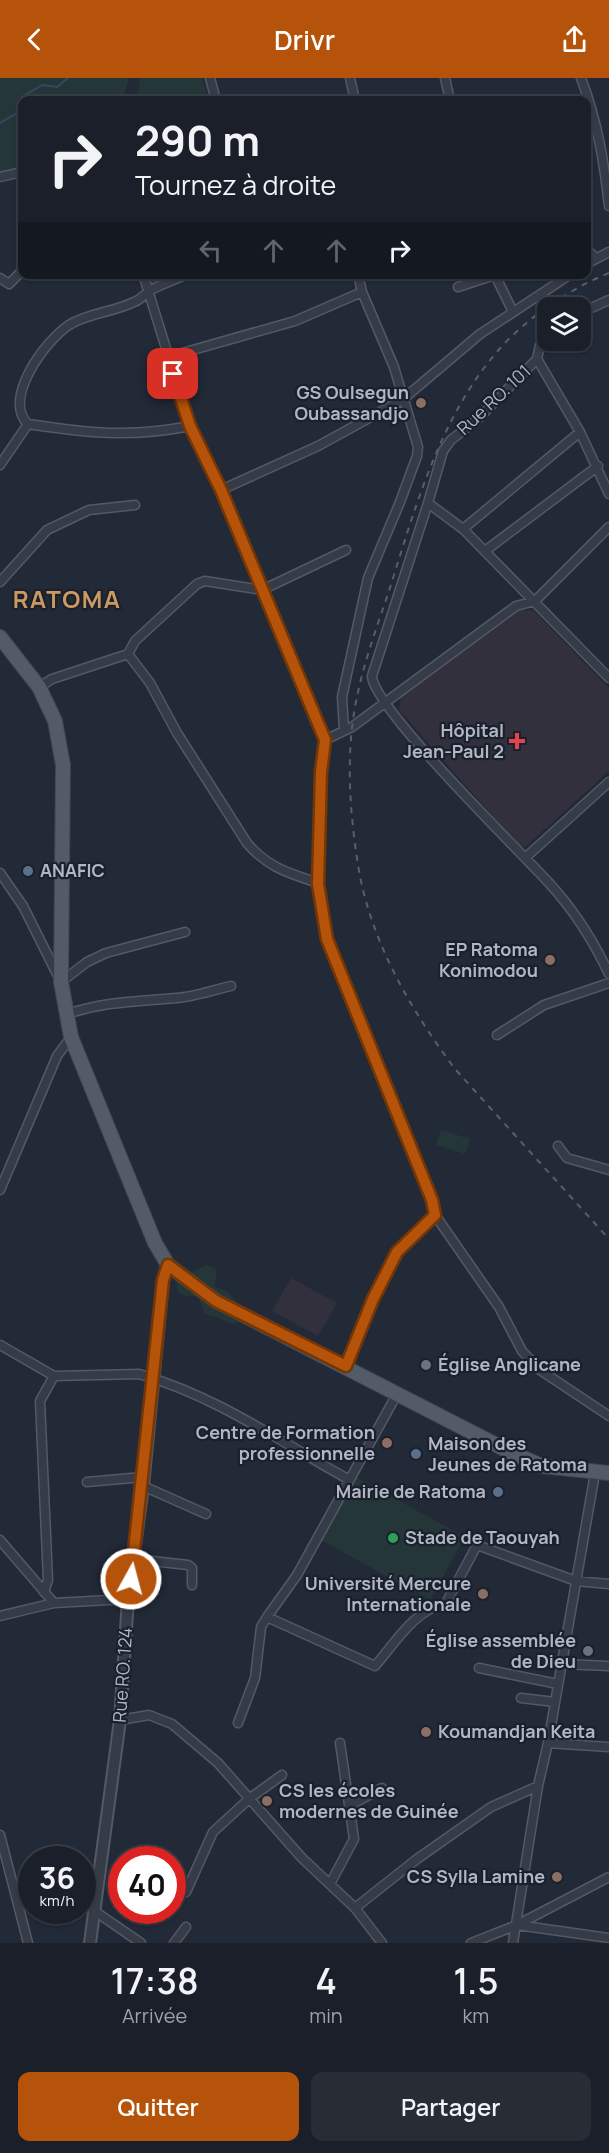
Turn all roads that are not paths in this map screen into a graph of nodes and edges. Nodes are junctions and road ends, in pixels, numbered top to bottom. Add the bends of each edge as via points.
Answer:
1 (210, 78) edge
2 (350, 78) edge
3 (445, 78) edge
4 (581, 78) edge
5 (215, 96) edge
6 (354, 96) edge
7 (449, 96) edge
8 (588, 96) edge
9 (591, 104) edge
10 (18, 173) edge
11 (0, 177) edge
12 (609, 206) edge
13 (609, 252) edge
14 (591, 254) edge
15 (596, 258) junction
16 (591, 261) edge
17 (18, 275) edge
18 (0, 278) edge
19 (145, 279) edge
20 (176, 279) edge
21 (359, 279) edge
22 (483, 279) edge
23 (497, 279) edge
24 (563, 279) edge
25 (458, 287) dead end
26 (149, 291) junction
27 (362, 292) junction
28 (609, 300) edge
29 (591, 308) edge
30 (513, 312) junction
31 (539, 351) edge
32 (168, 357) junction
33 (537, 359) junction
34 (402, 400) junction
35 (28, 424) junction
36 (190, 426) junction
37 (580, 432) junction
38 (0, 465) edge
39 (598, 466) junction
40 (221, 490) junction
41 (609, 494) edge
42 (428, 503) junction
43 (135, 505) dead end
44 (609, 527) edge
45 (463, 529) junction
46 (346, 550) dead end
47 (485, 551) junction
48 (0, 582) edge
49 (262, 590) junction
50 (535, 601) junction
51 (0, 637) edge
52 (128, 654) junction
53 (609, 678) edge
54 (39, 687) junction
55 (385, 703) junction
56 (344, 730) junction
57 (325, 740) junction
58 (609, 782) edge
59 (525, 858) junction
60 (0, 873) edge
61 (318, 884) junction
62 (185, 932) dead end
63 (609, 974) edge
64 (61, 982) junction
65 (609, 983) edge
66 (231, 986) dead end
67 (67, 1014) junction
68 (497, 1035) dead end
69 (71, 1037) junction
70 (558, 1146) dead end
71 (609, 1170) edge
72 (0, 1190) edge
73 (435, 1215) junction
74 (168, 1265) junction
75 (0, 1345) edge
76 (346, 1366) junction
77 (54, 1376) junction
78 (152, 1378) junction
79 (397, 1394) junction
80 (609, 1416) edge
81 (602, 1473) edge
82 (348, 1479) junction
83 (87, 1482) dead end
84 (143, 1482) junction
85 (206, 1514) dead end
86 (0, 1540) edge
87 (133, 1559) junction
88 (576, 1581) junction
89 (609, 1584) edge
90 (192, 1585) dead end
91 (44, 1592) junction
92 (128, 1599) junction
93 (54, 1603) junction
94 (0, 1616) edge
95 (267, 1617) junction
96 (562, 1664) junction
97 (609, 1666) edge
98 (479, 1668) dead end
99 (558, 1684) junction
100 (521, 1698) dead end
101 (555, 1702) junction
102 (120, 1720) junction
103 (238, 1723) dead end
104 (340, 1743) dead end
105 (548, 1743) junction
106 (609, 1747) edge
107 (282, 1775) dead end
108 (538, 1786) junction
109 (382, 1788) dead end
110 (249, 1799) junction
111 (351, 1805) junction
112 (0, 1835) edge
113 (609, 1877) edge
114 (330, 1884) junction
115 (186, 1892) dead end
116 (355, 1908) junction
117 (96, 1912) joint
118 (94, 1924) edge
119 (517, 1925) junction
120 (186, 1927) dead end
121 (609, 1938) edge
122 (28, 1943) edge
123 (90, 1943) edge
124 (141, 1943) edge
125 (174, 1943) edge
126 (382, 1943) edge
127 (471, 1943) edge
128 (513, 1943) edge

1 - 5 street
2 - 6 street
3 - 7 street
4 - 8 street
9 - 12 street via 603,153
10 - 11 street
13 - 15 street
14 - 15 street
15 - 16 street
17 - 18 street via 9,284
19 - 26 street
20 - 26 street
21 - 27 street
22 - 25 street
23 - 30 street
24 - 30 street
26 - 32 street
26 - 35 street via 136,302 69,325 42,351 17,403 20,417
27 - 32 street via 295,321
27 - 34 street via 394,367
28 - 29 street
30 - 34 street via 480,334
31 - 33 street, Rue RO. 101
32 - 36 street
33 - 37 street
33 - 42 street, Rue RO. 101 via 478,419 451,440 443,451
34 - 40 street via 318,446
34 - 56 street via 418,447 417,456 368,578 342,697
35 - 36 street via 92,433 150,434
35 - 38 street
36 - 40 street
37 - 39 street
37 - 45 street
39 - 41 street
39 - 47 street
40 - 49 street
42 - 45 street
42 - 55 street, Rue RO. 101 via 372,676
43 - 48 street via 88,510 47,530
44 - 50 street
45 - 47 street
46 - 49 street
47 - 50 street
49 - 52 street via 205,581 197,584 135,641
49 - 57 street
50 - 53 street
50 - 55 street via 516,606
51 - 54 main road
52 - 54 street
52 - 61 street via 260,859
54 - 64 main road via 55,721 63,765
55 - 56 street
55 - 59 street, Rue RO. 101
56 - 57 street
57 - 61 street
58 - 59 street
59 - 63 street, Rue RO. 101 via 573,915
60 - 64 street via 23,906
61 - 73 street via 327,939
62 - 64 street via 106,953
64 - 67 main road
65 - 68 street via 544,1005
66 - 67 street via 178,998 97,1005
67 - 69 main road
69 - 72 street via 57,1056
69 - 74 main road via 155,1243
70 - 71 street via 567,1158
73 - 76 street via 397,1252
73 - 80 street via 500,1307 522,1351 540,1370
74 - 76 main road via 216,1301
74 - 78 street, Rue RO. 124
75 - 77 street
76 - 79 main road
77 - 78 street via 139,1374
77 - 91 street via 40,1401 48,1580
78 - 82 street via 258,1425
78 - 84 street, Rue RO. 124
79 - 81 main road via 542,1466
79 - 82 street
81 - 88 street
82 - 95 street via 297,1575
83 - 84 street
84 - 85 street
84 - 87 street, Rue RO. 124
86 - 91 street
87 - 90 street via 188,1565 192,1568
87 - 92 street, Rue RO. 124
88 - 89 street
88 - 95 street via 477,1545 446,1603 419,1615 375,1666
88 - 96 street
91 - 93 street
92 - 93 street
92 - 102 street, Rue RO. 124
93 - 94 street
95 - 103 street via 261,1627 255,1678
96 - 97 street
96 - 99 street
98 - 99 street
99 - 101 street
100 - 101 street
101 - 105 street
102 - 110 street via 149,1715 172,1724 218,1763
102 - 117 street, Rue RO. 124
104 - 111 street
105 - 106 street
105 - 108 street
107 - 110 street
108 - 116 street via 491,1807
108 - 119 street
109 - 111 street
110 - 114 street
110 - 115 street via 213,1832
111 - 114 street via 354,1839
112 - 122 street
113 - 119 street
114 - 116 street
116 - 126 street
117 - 124 street
118 - 123 street, Rue RO. 124
119 - 121 street
119 - 127 street
119 - 128 street
120 - 125 street

